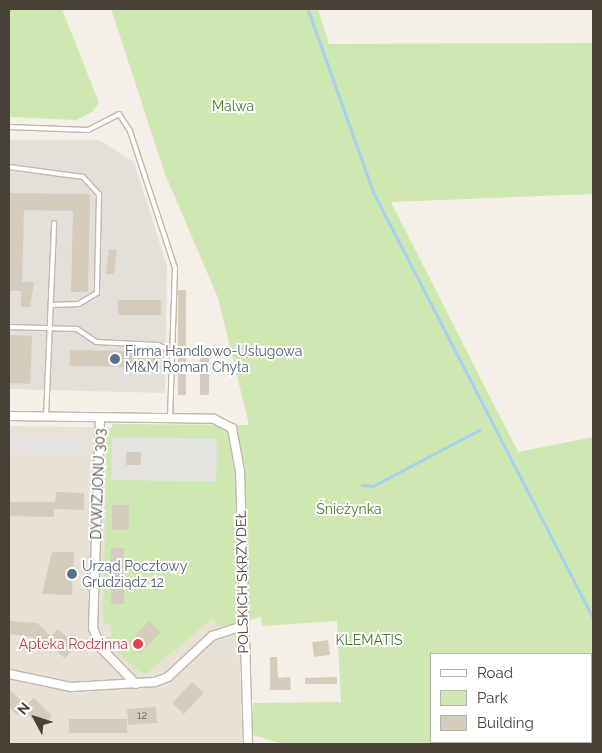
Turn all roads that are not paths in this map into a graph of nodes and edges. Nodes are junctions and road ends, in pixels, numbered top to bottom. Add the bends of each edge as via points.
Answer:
1 (9, 127) edge
2 (9, 167) edge
3 (54, 223) dead end
4 (51, 304) junction
5 (9, 326) edge
6 (50, 328) junction
7 (172, 352) junction
8 (9, 416) edge
9 (46, 417) junction
10 (100, 418) junction
11 (170, 420) junction
12 (243, 626) junction
13 (9, 674) edge
14 (136, 684) junction
15 (248, 744) edge

1 - 7 lane via 88,130 119,114 150,182 175,268
2 - 4 lane via 83,177 99,194 97,292 80,304
3 - 4 lane
4 - 6 lane
5 - 6 lane
6 - 7 lane via 81,330 96,342 158,345
6 - 9 lane
7 - 11 lane
8 - 9 street
9 - 10 street
10 - 11 street
10 - 14 street, DYWIZJONU 303 via 93,628 101,648
11 - 12 street, POLSKICH SKRZYDEŁ via 227,424 238,444
12 - 14 street via 212,636 163,679
12 - 15 street, POLSKICH SKRZYDEŁ
13 - 14 street via 71,687

